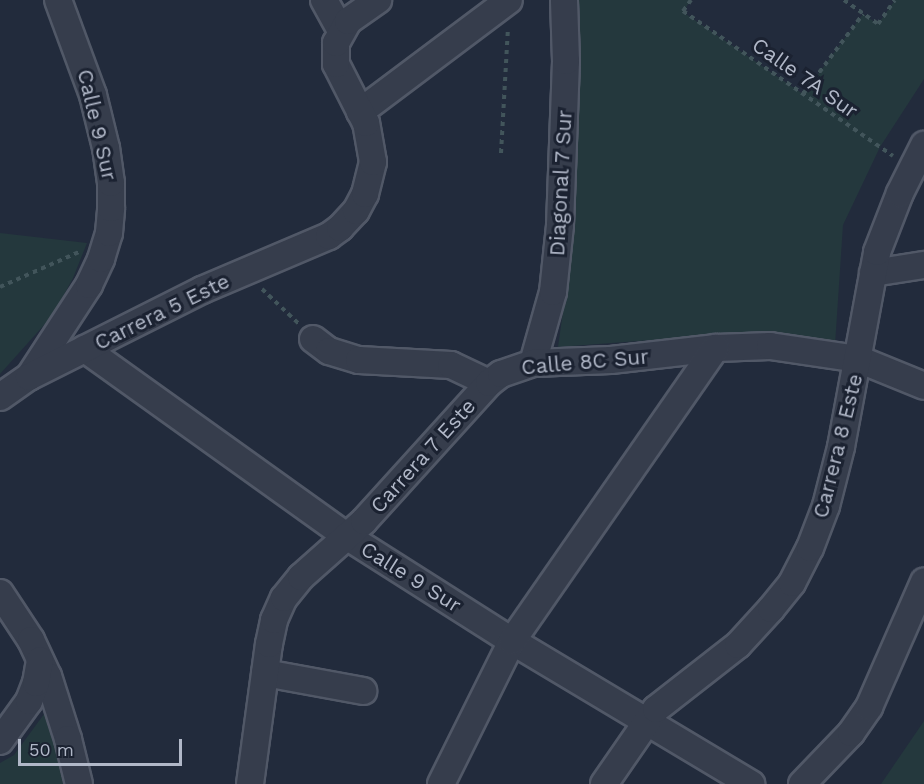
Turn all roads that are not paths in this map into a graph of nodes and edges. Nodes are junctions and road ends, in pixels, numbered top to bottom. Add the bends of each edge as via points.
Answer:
1 (58, 0) edge
2 (324, 0) edge
3 (378, 0) edge
4 (564, 0) edge
5 (509, 12) edge
6 (341, 31) junction
7 (360, 111) junction
8 (924, 145) edge
9 (924, 265) edge
10 (873, 273) junction
11 (313, 339) road end
12 (716, 348) junction
13 (85, 349) junction
14 (858, 359) junction
15 (533, 363) junction
16 (29, 377) junction
17 (489, 383) junction
18 (924, 386) edge
19 (0, 396) edge
20 (348, 537) junction
21 (924, 582) edge
22 (0, 593) edge
23 (512, 641) junction
24 (40, 660) junction
25 (264, 673) junction
26 (363, 691) dead end
27 (647, 719) junction
28 (0, 741) edge
29 (79, 784) edge
30 (250, 784) edge
31 (441, 784) edge
32 (604, 784) edge
33 (751, 784) edge
34 (802, 784) edge

1 - 16 street, Calle 9 Sur via 93,95 106,148 111,183 107,240 89,285
2 - 6 street
3 - 6 street via 348,21
4 - 15 street, Diagonal 7 Sur via 566,61 560,225 553,292
5 - 7 street
6 - 7 street, Carrera 5 Este via 334,53 336,64
7 - 13 street, Carrera 5 Este via 372,149 370,179 356,211 329,236 244,272
8 - 10 street, Carrera 8 Este via 886,227
9 - 10 street
10 - 14 street, Carrera 8 Este
11 - 17 street via 329,351 359,360 451,365
12 - 14 street, Calle 8C Sur via 794,348
12 - 15 street, Calle 8C Sur via 611,360
12 - 23 street
13 - 16 street, Carrera 5 Este
13 - 20 street, Calle 9 Sur
14 - 18 street, Calle 8C Sur
14 - 27 street, Carrera 8 Este via 842,447 826,506 792,583 738,645 664,701
15 - 17 street, Calle 8C Sur via 509,370
16 - 19 street, Carrera 5 Este
17 - 20 street, Carrera 7 Este
20 - 23 street, Calle 9 Sur
20 - 25 street, Carrera 7 Este via 301,577 284,598 274,620
21 - 34 street via 869,707 851,733
22 - 24 street
23 - 27 street, Calle 9 Sur
23 - 31 street
24 - 28 street via 29,701
24 - 29 street via 60,709
25 - 26 street
25 - 30 street, Carrera 7 Este
27 - 32 street, Carrera 8 Este
27 - 33 street, Calle 9 Sur

